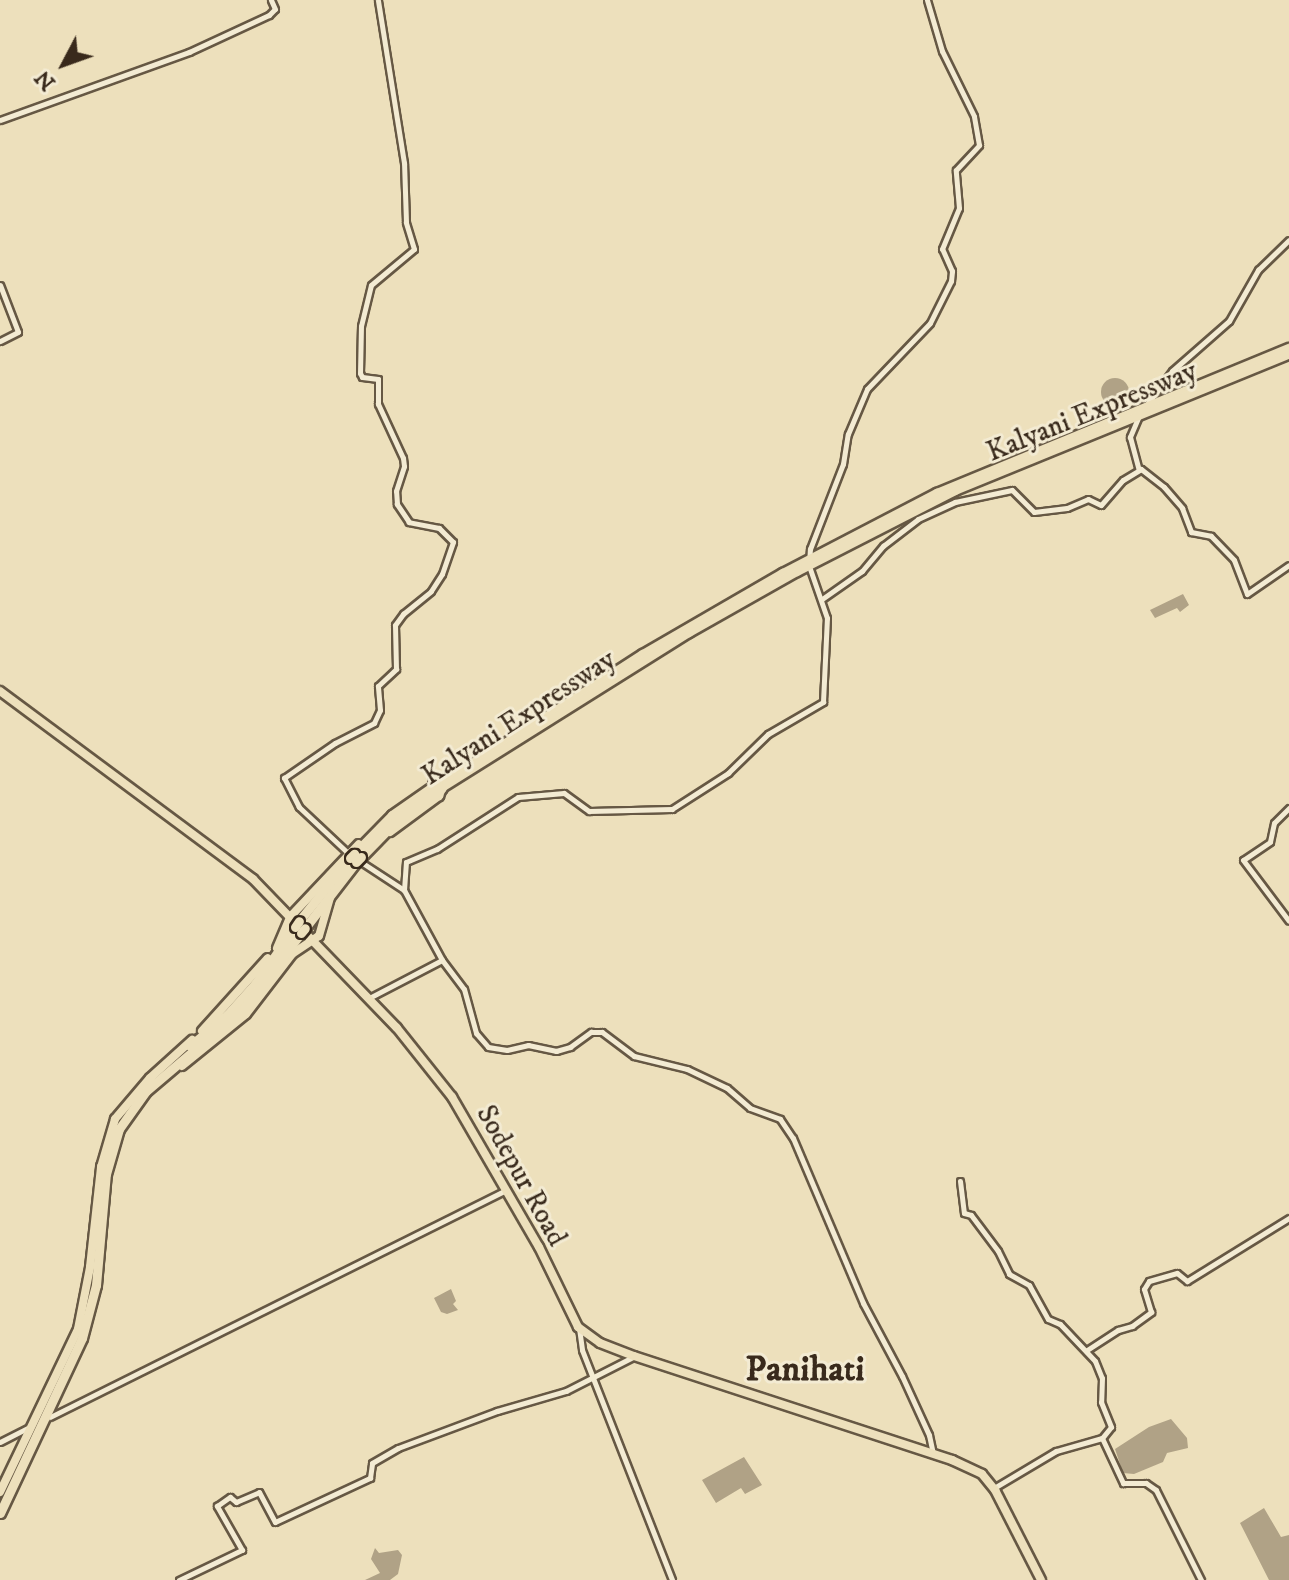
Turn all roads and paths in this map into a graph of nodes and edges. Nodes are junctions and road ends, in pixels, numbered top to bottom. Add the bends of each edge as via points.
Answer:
1 (271, 0) edge
2 (378, 0) edge
3 (927, 0) edge
4 (0, 120) edge
5 (1289, 240) edge
6 (0, 285) edge
7 (0, 341) edge
8 (1289, 348) edge
9 (1289, 355) edge
10 (1144, 411) junction
11 (1139, 470) junction
12 (809, 563) junction
13 (1289, 565) edge
14 (822, 599) junction
15 (0, 691) edge
16 (440, 785) joint
17 (1289, 808) edge
18 (355, 858) junction
19 (404, 890) junction
20 (1289, 921) edge
21 (298, 925) junction
22 (313, 942) junction
23 (442, 960) junction
24 (368, 999) junction
25 (960, 1181) dead end
26 (504, 1191) junction
27 (1289, 1218) edge
28 (578, 1327) junction
29 (1087, 1350) junction
30 (634, 1356) junction
31 (592, 1376) junction
32 (50, 1417) junction
33 (35, 1422) junction
34 (1102, 1438) junction
35 (0, 1442) edge
36 (933, 1454) junction
37 (994, 1488) junction
38 (0, 1492) edge
39 (0, 1503) edge
40 (0, 1513) edge
41 (0, 1522) edge
42 (179, 1580) edge
43 (672, 1580) edge
44 (1041, 1580) edge
45 (1201, 1580) edge

1 - 4 street via 275,9 269,15 200,47
2 - 18 street via 404,163 406,222 414,249 371,284 361,326 360,373 377,378 378,404 403,458 397,504 409,522 439,528 453,542 431,591 395,625 395,674 378,686 380,710 374,723 284,778 299,807
3 - 12 street via 942,51 971,108 980,139 956,170 959,208 942,249 952,278 930,323 867,389 816,528
5 - 10 street via 1258,270 1229,321 1172,371
6 - 7 street via 18,332
8 - 10 main road, Kalyani Expressway
9 - 10 main road, Kalyani Expressway
10 - 11 street via 1130,437
10 - 12 main road, Kalyani Expressway via 955,491
11 - 13 street via 1146,470 1182,508 1191,532 1211,536 1231,556 1247,594
11 - 14 street via 1101,505 1088,499 1034,512 1012,490 955,502 909,525 862,571
12 - 14 street
12 - 16 main road, Kalyani Expressway
14 - 19 street via 827,618 823,702 768,734 728,773 672,809 589,811 564,793 518,797 437,849 406,862
15 - 21 main road, Sodepur Road via 199,836 253,879
16 - 18 highway
17 - 20 street via 1274,823 1270,842 1243,860
18 - 19 street
18 - 21 highway
18 - 21 main road via 310,899
18 - 22 main road via 329,899 322,932
19 - 23 street
21 - 22 main road, Sodepur Road
21 - 33 main road via 115,1119 101,1167 80,1320
21 - 39 highway via 255,984 144,1089 115,1131 104,1166 83,1320
21 - 40 highway via 244,1008 146,1091 119,1129 106,1174 96,1285 82,1338
22 - 24 main road, Sodepur Road
22 - 32 main road via 292,954 246,1014 166,1079 127,1121 107,1175 94,1308
23 - 24 street
23 - 36 street via 460,981 476,1033 488,1047 528,1045 556,1051 591,1032 602,1032 634,1056 687,1069 727,1088 750,1108 780,1119 793,1138 863,1303 898,1367
24 - 26 main road, Sodepur Road via 444,1085
25 - 29 street via 964,1213 998,1251 1009,1274 1031,1288 1048,1319
26 - 28 main road, Sodepur Road
26 - 32 street
27 - 29 street via 1187,1281 1177,1273 1149,1281 1144,1289 1151,1312
28 - 30 main road via 600,1343
28 - 31 street
29 - 34 street via 1101,1373 1101,1399 1111,1427
30 - 31 street
30 - 36 main road
31 - 42 street via 563,1392 398,1448 370,1464 370,1478 275,1522 259,1492 236,1502 230,1497 217,1506 242,1550
31 - 43 street
32 - 41 main road
33 - 35 street
33 - 38 main road
34 - 37 street via 1040,1458
34 - 45 street via 1123,1483 1146,1483 1156,1490
36 - 37 main road via 982,1474
37 - 44 main road

